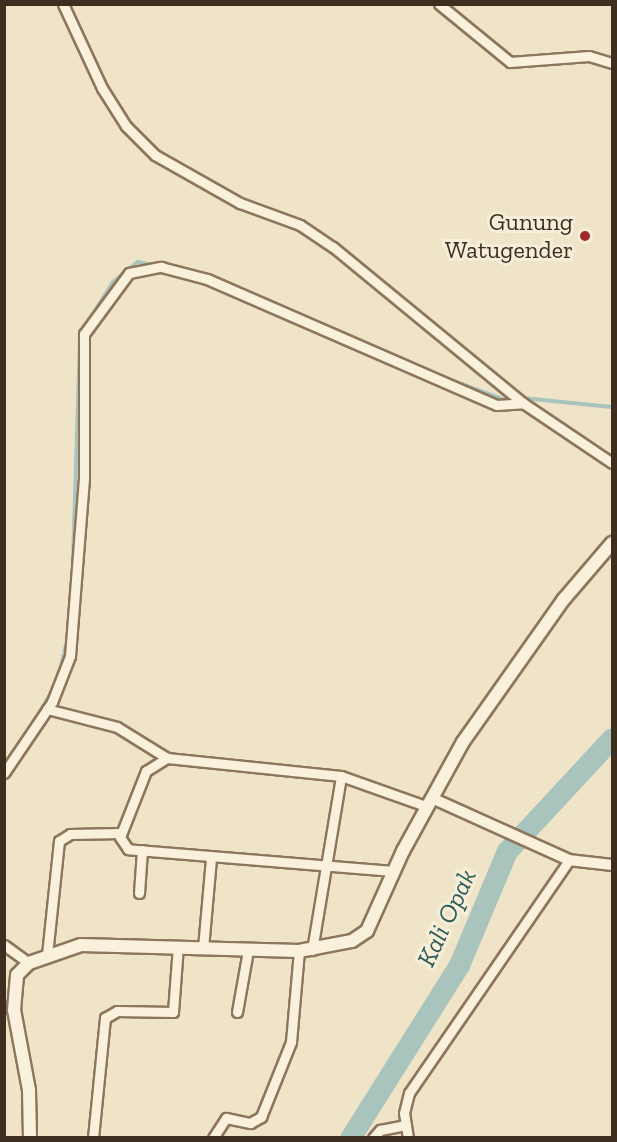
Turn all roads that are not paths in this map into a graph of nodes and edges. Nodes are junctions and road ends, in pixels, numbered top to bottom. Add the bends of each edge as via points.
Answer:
1 (63, 4) edge
2 (439, 4) edge
3 (612, 63) edge
4 (523, 403) junction
5 (612, 463) edge
6 (612, 543) edge
7 (47, 709) junction
8 (167, 758) junction
9 (4, 773) edge
10 (341, 776) junction
11 (431, 803) junction
12 (121, 833) junction
13 (142, 850) junction
14 (211, 858) junction
15 (569, 860) junction
16 (612, 865) edge
17 (329, 867) junction
18 (393, 871) junction
19 (139, 893) dead end
20 (4, 945) edge
21 (178, 946) junction
22 (203, 948) junction
23 (248, 950) junction
24 (299, 951) junction
25 (312, 951) junction
26 (47, 955) junction
27 (29, 963) junction
28 (237, 1012) dead end
29 (405, 1125) junction
30 (30, 1137) edge
31 (93, 1137) edge
32 (213, 1137) edge
33 (373, 1137) edge
34 (408, 1137) edge

1 - 4 street via 102,88 126,126 155,155 240,203 300,225
2 - 3 street via 510,62 589,56
4 - 5 street
4 - 7 street via 497,405 207,279 161,267 129,273 84,334 84,479 73,637 62,681
6 - 11 main road via 495,693
7 - 8 street via 117,727
7 - 9 street
8 - 10 street
8 - 12 street via 146,771
10 - 11 street
10 - 17 street
11 - 15 street via 485,821
11 - 18 main road
12 - 13 street via 123,846
12 - 26 street via 70,834 59,841
13 - 14 street
13 - 19 street
14 - 17 street
14 - 22 street
15 - 16 street
15 - 29 street via 410,1092
17 - 18 street
17 - 25 street
18 - 25 main road via 367,931 352,941
20 - 27 street
21 - 22 main road
21 - 26 main road via 81,945
21 - 31 street via 173,1012 117,1011 105,1018
22 - 23 main road
23 - 24 main road
23 - 28 street
24 - 25 main road
24 - 32 street via 291,1042 261,1117 250,1123 226,1118
26 - 27 main road
27 - 30 main road via 13,988
29 - 33 street via 388,1127
29 - 34 street

